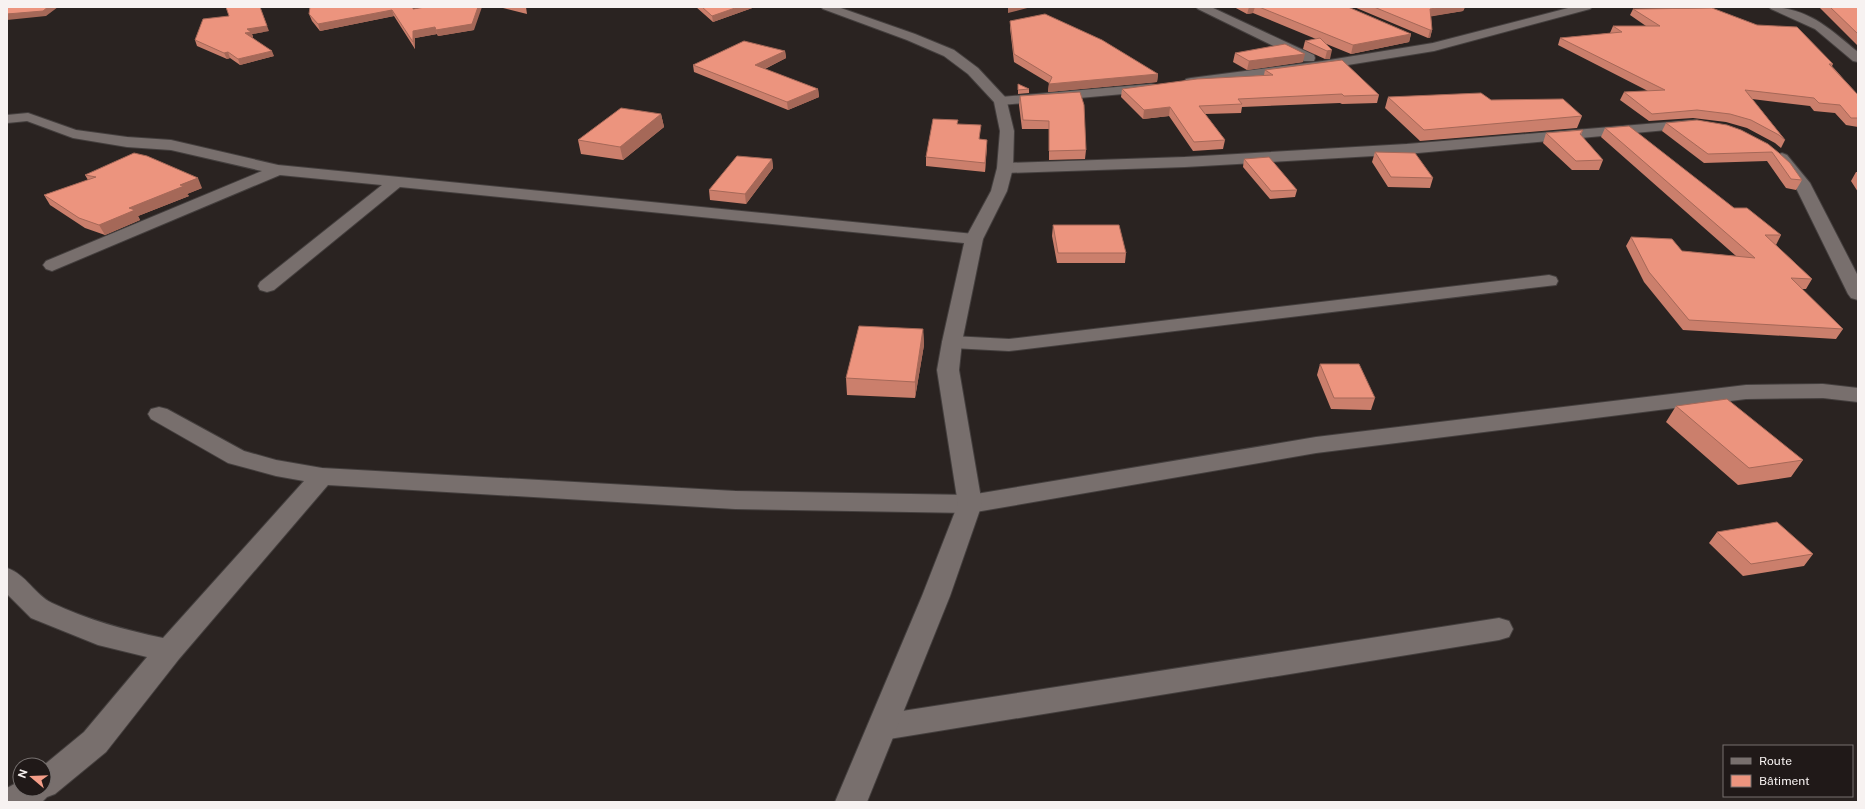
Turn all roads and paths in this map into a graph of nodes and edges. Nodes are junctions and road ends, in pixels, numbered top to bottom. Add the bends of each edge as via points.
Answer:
1 (827, 7) edge
2 (1202, 7) edge
3 (1579, 7) edge
4 (1775, 7) edge
5 (1412, 38) dead end
6 (1434, 47) junction
7 (1858, 58) edge
8 (1322, 65) junction
9 (1180, 84) edge
10 (1164, 86) edge
11 (1001, 102) junction
12 (7, 119) edge
13 (1711, 124) edge
14 (1772, 151) edge
15 (1005, 168) junction
16 (278, 170) junction
17 (396, 182) junction
18 (974, 239) junction
19 (52, 265) dead end
20 (1549, 281) dead end
21 (268, 286) dead end
22 (1858, 294) edge
23 (952, 342) junction
24 (1858, 395) edge
25 (159, 414) dead end
26 (322, 476) junction
27 (970, 504) junction
28 (7, 578) edge
29 (1499, 629) dead end
30 (169, 651) junction
31 (883, 727) junction
32 (52, 778) edge
33 (851, 802) edge

1 - 11 street via 949,53 973,71
2 - 8 street
3 - 6 street
4 - 7 street via 1819,26
5 - 6 street
6 - 8 street
8 - 9 street
10 - 11 street
11 - 15 street via 1007,131
12 - 16 street via 28,117 73,134 171,145
13 - 15 street via 1399,150 1185,162
14 - 22 street via 1784,159 1802,182
15 - 18 street via 999,191
16 - 17 street
16 - 19 street
17 - 18 street
17 - 21 street
18 - 23 street
20 - 23 street via 1009,345
23 - 27 street via 948,370
24 - 27 street via 1823,391 1746,392 1316,445
25 - 26 street via 236,457 276,468
26 - 27 street via 735,500
26 - 30 street
27 - 31 street
28 - 30 street via 41,610 108,637
29 - 31 street
30 - 32 street via 96,742
31 - 33 street

